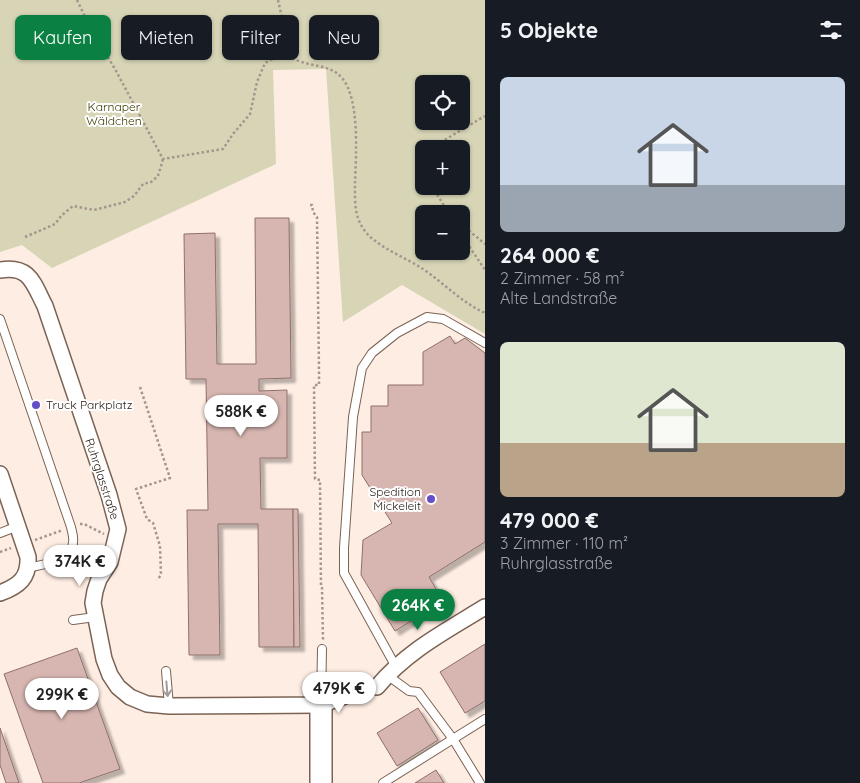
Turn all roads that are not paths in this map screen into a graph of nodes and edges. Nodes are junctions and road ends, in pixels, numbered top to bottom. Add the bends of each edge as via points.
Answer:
1 (0, 270) edge
2 (0, 319) edge
3 (485, 343) edge
4 (0, 474) edge
5 (18, 526) junction
6 (0, 533) edge
7 (29, 568) junction
8 (0, 593) edge
9 (485, 607) edge
10 (95, 618) junction
11 (73, 620) dead end
12 (322, 647) road end
13 (166, 671) dead end
14 (391, 671) junction
15 (377, 687) joint
16 (347, 695) joint
17 (320, 704) junction
18 (169, 706) junction
19 (485, 719) edge
20 (453, 739) junction
21 (321, 783) edge
22 (383, 783) edge
23 (480, 783) edge

1 - 10 street, Ruhrglasstraße via 20,270 30,278 45,306 109,495 118,529 110,562 95,591
2 - 7 lane via 74,544 69,554 58,560
3 - 14 lane via 443,318 427,317 397,333 372,353 362,368 354,417 344,573
4 - 5 street
5 - 6 lane
5 - 7 street
7 - 8 street via 23,580
9 - 14 street via 409,654
10 - 11 lane
10 - 18 street, Ruhrglasstraße via 104,659 118,687 130,697 147,704
12 - 17 lane
13 -> 18 lane
14 - 15 street
14 - 20 lane via 409,691 418,692
15 - 16 lane, Ruhrglasstraße
16 - 17 street, Ruhrglasstraße
17 - 18 street, Ruhrglasstraße
17 - 21 street
19 - 20 lane
20 - 22 lane
20 - 23 lane

